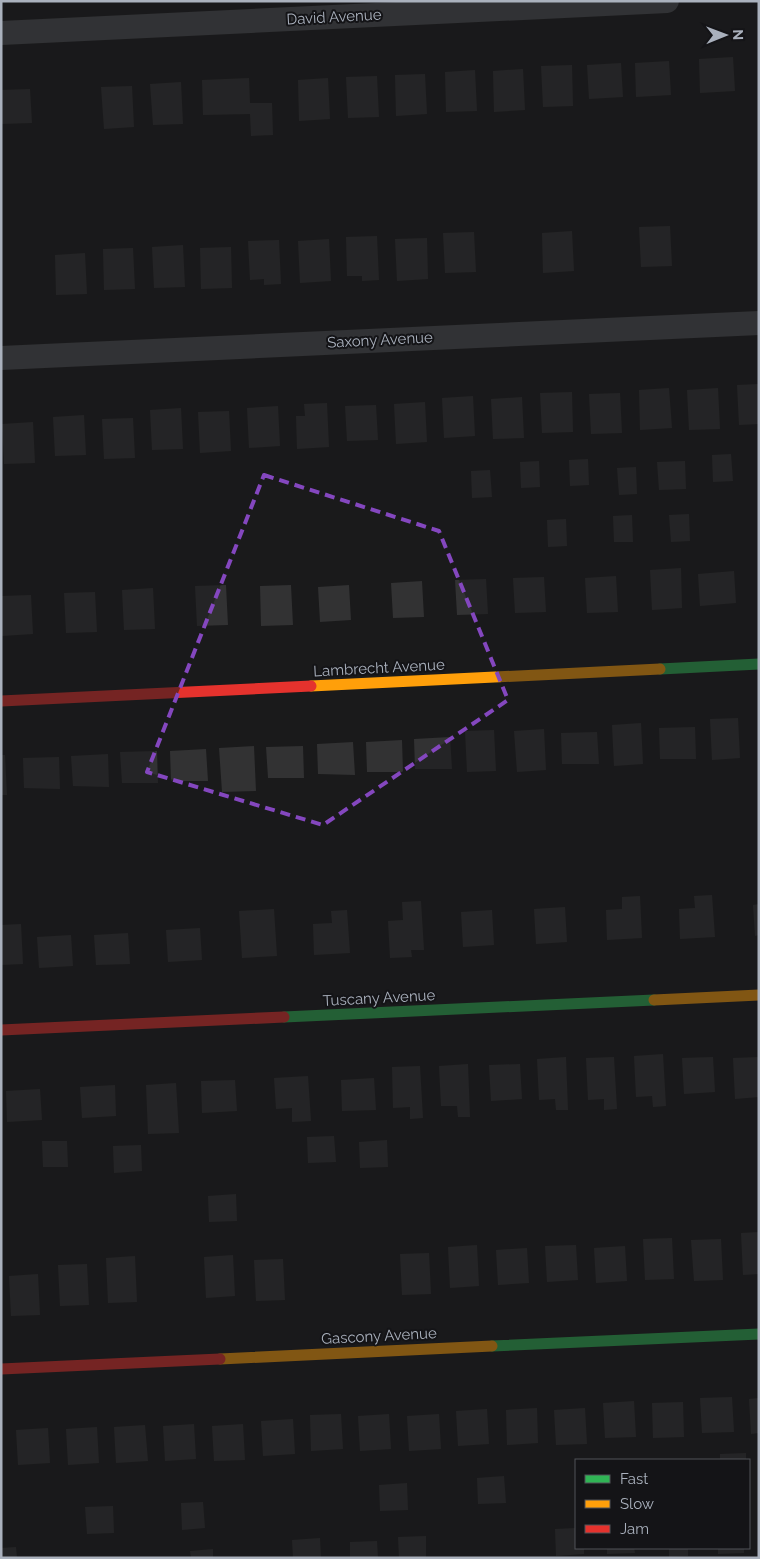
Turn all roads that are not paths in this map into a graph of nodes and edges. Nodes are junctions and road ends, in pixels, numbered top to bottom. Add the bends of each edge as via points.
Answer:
1 (667, 1) edge
2 (1, 33) edge
3 (759, 323) edge
4 (1, 358) edge
5 (759, 664) edge
6 (1, 701) edge
7 (759, 995) edge
8 (1, 1030) edge
9 (759, 1334) edge
10 (1, 1369) edge

1 - 2 street, David Avenue
3 - 4 street, Saxony Avenue
5 - 6 street, Lambrecht Avenue
7 - 8 street, Tuscany Avenue
9 - 10 street, Gascony Avenue

